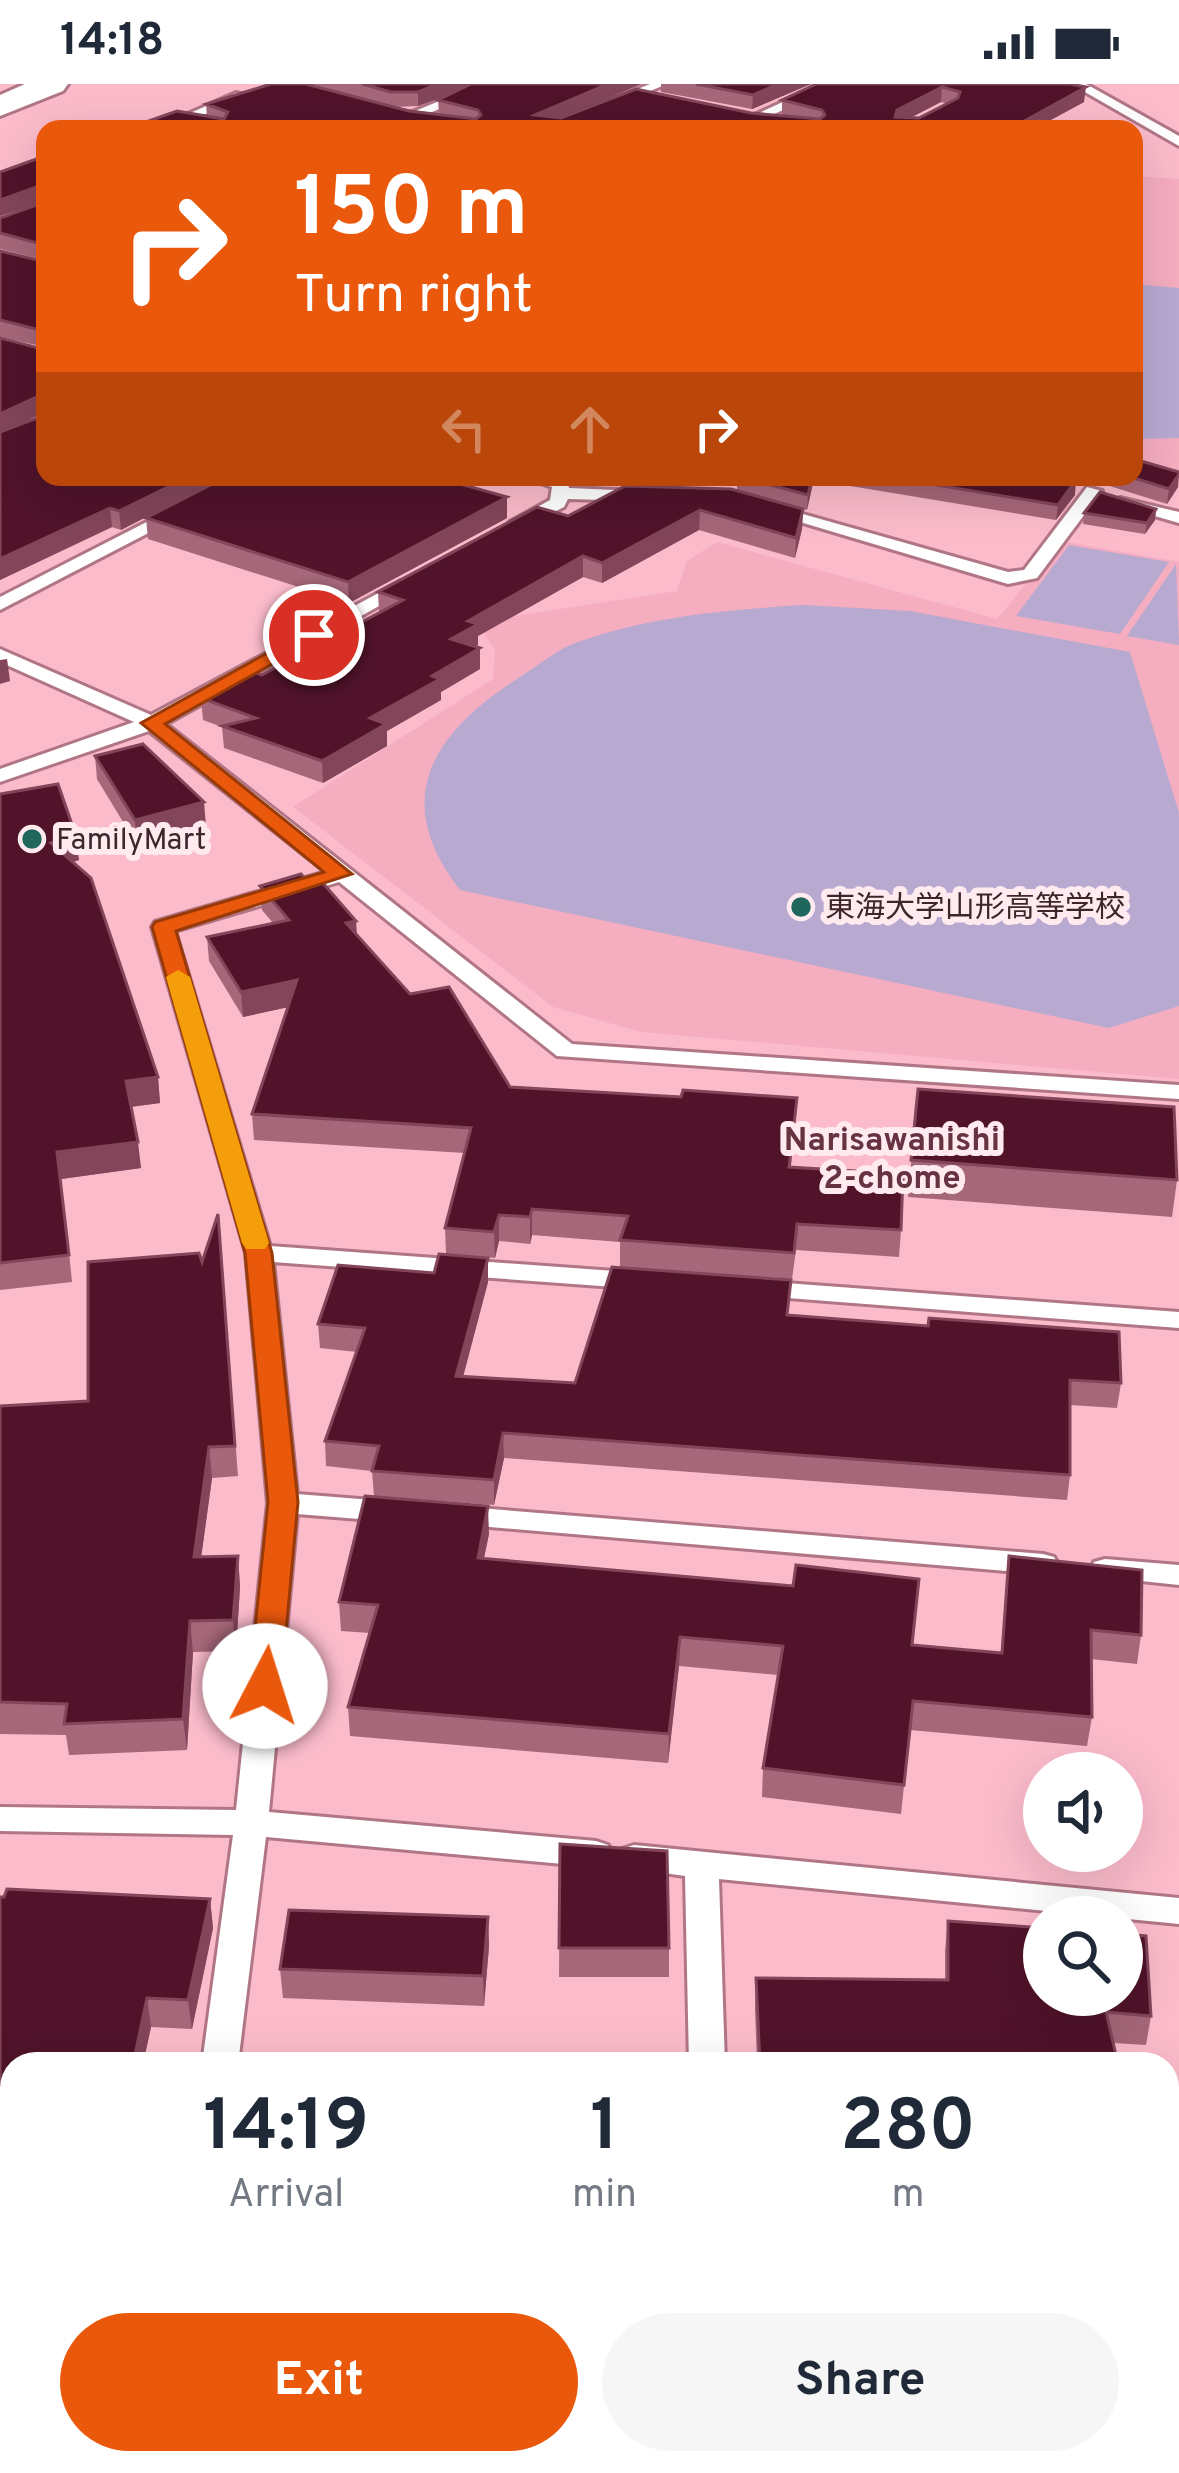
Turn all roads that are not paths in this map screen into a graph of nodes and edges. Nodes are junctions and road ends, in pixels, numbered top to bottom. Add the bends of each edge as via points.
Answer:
1 (9, 84) edge
2 (52, 84) edge
3 (492, 84) edge
4 (661, 84) edge
5 (833, 84) edge
6 (1077, 84) edge
7 (0, 88) edge
8 (267, 90) edge
9 (635, 95) junction
10 (675, 103) edge
11 (0, 106) edge
12 (365, 106) edge
13 (411, 117) junction
14 (754, 118) junction
15 (181, 120) edge
16 (426, 120) edge
17 (570, 120) edge
18 (744, 120) edge
19 (765, 120) edge
20 (1140, 120) edge
21 (1143, 122) edge
22 (1179, 142) edge
23 (561, 486) edge
24 (1077, 486) edge
25 (1093, 491) junction
26 (560, 493) junction
27 (667, 497) edge
28 (206, 498) edge
29 (755, 506) edge
30 (1179, 518) edge
31 (497, 536) edge
32 (436, 569) edge
33 (0, 604) edge
34 (0, 655) edge
35 (152, 723) junction
36 (0, 776) edge
37 (340, 874) junction
38 (1179, 1092) edge
39 (259, 1253) junction
40 (660, 1282) edge
41 (730, 1287) edge
42 (1179, 1320) edge
43 (283, 1502) junction
44 (1179, 1575) edge
45 (0, 1819) edge
46 (251, 1823) junction
47 (702, 1864) junction
48 (1179, 1911) edge
49 (222, 2052) edge
50 (706, 2052) edge

1 - 7 highway
2 - 11 highway
3 - 13 lane
4 - 9 lane
5 - 14 lane
6 - 20 lane
8 - 15 lane
9 - 10 lane
9 - 17 lane
12 - 13 lane
13 - 16 lane
14 - 18 lane
14 - 19 lane
21 - 22 lane
23 - 26 lane
24 - 25 lane
25 - 29 lane via 1030,574 1008,578
25 - 30 lane
26 - 27 lane
26 - 31 lane via 559,503
28 - 33 lane
32 - 35 lane
34 - 35 lane
35 - 36 lane
35 - 37 lane
37 - 38 lane via 566,1051
37 - 39 lane via 164,927
39 - 40 lane
39 - 43 lane
41 - 42 lane
43 - 44 lane
43 - 46 lane
45 - 46 lane
46 - 47 lane
46 - 49 lane
47 - 48 lane
47 - 50 lane

